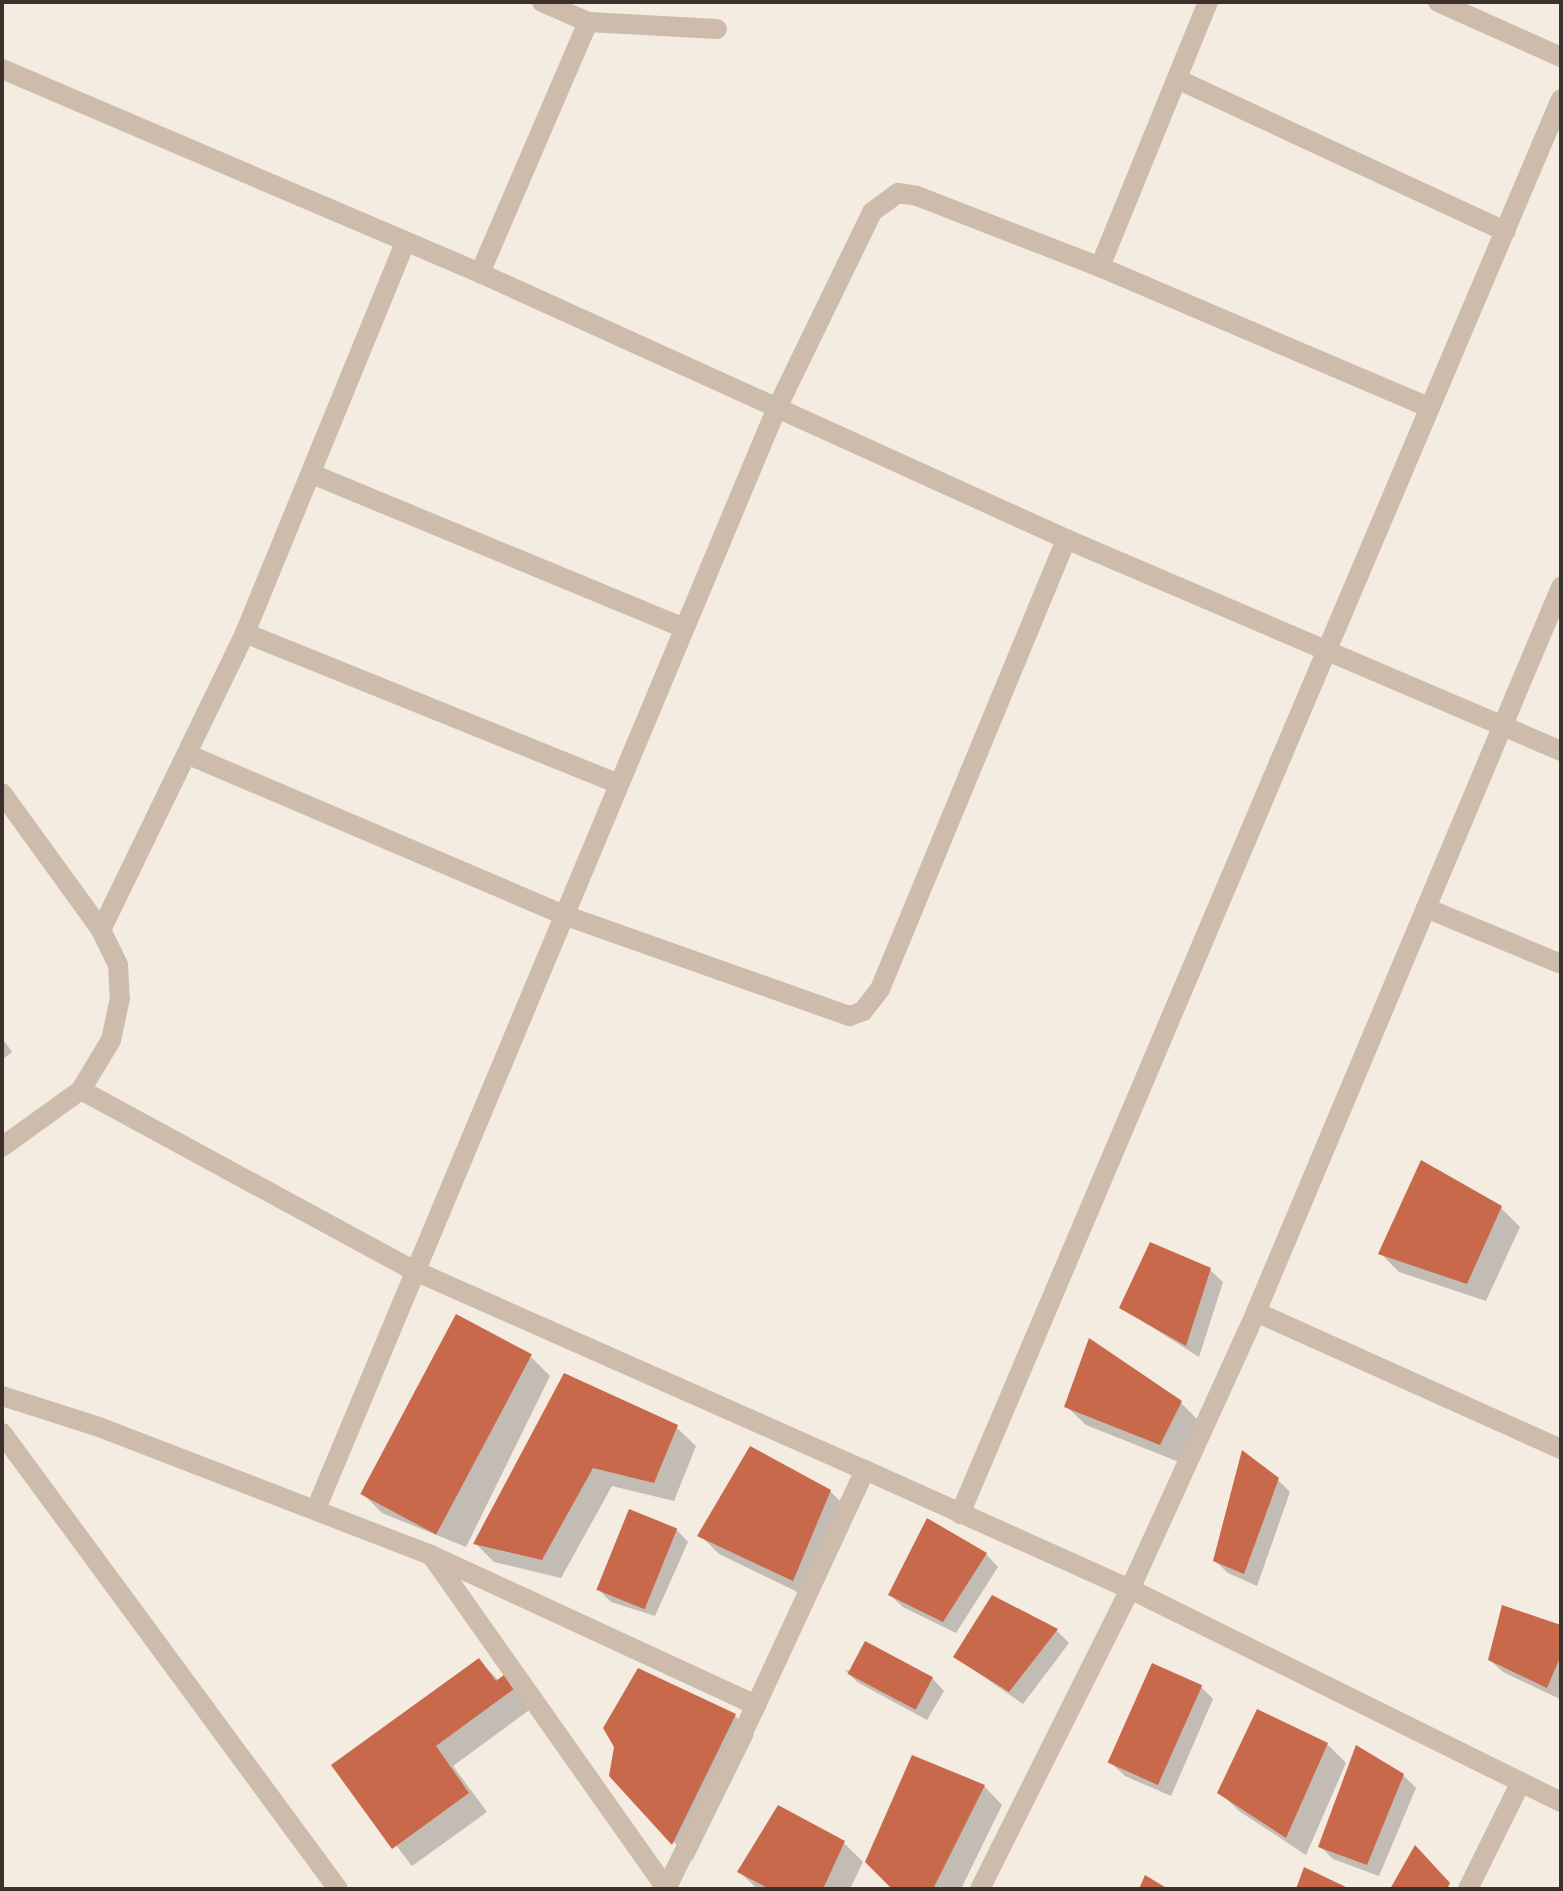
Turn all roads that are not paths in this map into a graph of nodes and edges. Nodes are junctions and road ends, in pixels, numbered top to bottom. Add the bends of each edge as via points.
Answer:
1 (542, 2) edge
2 (1208, 2) edge
3 (1438, 2) edge
4 (588, 22) junction
5 (717, 29) dead end
6 (1561, 57) edge
7 (2, 69) edge
8 (1177, 79) junction
9 (1561, 99) edge
10 (1505, 231) junction
11 (405, 243) junction
12 (1100, 267) junction
13 (480, 273) junction
14 (1429, 407) junction
15 (776, 410) junction
16 (312, 474) junction
17 (1066, 539) junction
18 (1561, 587) edge
19 (683, 628) junction
20 (245, 633) junction
21 (1324, 650) junction
22 (1502, 726) junction
23 (1561, 751) edge
24 (189, 755) junction
25 (618, 784) junction
26 (2, 793) edge
27 (1426, 908) junction
28 (564, 915) junction
29 (101, 930) junction
30 (1561, 964) edge
31 (81, 1090) junction
32 (2, 1147) edge
33 (413, 1270) junction
34 (1256, 1312) junction
35 (2, 1396) edge
36 (2, 1433) edge
37 (1561, 1449) edge
38 (865, 1470) junction
39 (316, 1509) junction
40 (960, 1514) junction
41 (431, 1555) junction
42 (1130, 1589) junction
43 (756, 1705) junction
44 (1520, 1784) junction
45 (1561, 1802) edge
46 (338, 1889) edge
47 (666, 1889) edge
48 (980, 1889) edge
49 (1468, 1889) edge

1 - 4 street
2 - 8 street
3 - 6 street
4 - 5 street
4 - 13 street
7 - 11 street
8 - 10 street
8 - 12 street
9 - 10 street
10 - 14 street
11 - 13 street
11 - 16 street
12 - 14 street
12 - 15 street via 917,196 898,193 884,199 872,212
13 - 15 street
14 - 21 street
15 - 17 street
15 - 19 street
16 - 19 street
16 - 20 street
17 - 21 street
17 - 28 street via 880,989 863,1011 831,1014
18 - 22 street
19 - 25 street
20 - 24 street
20 - 25 street
21 - 22 street
21 - 40 street
22 - 23 street
22 - 27 street
24 - 28 street
24 - 29 street
25 - 28 street
26 - 29 street
27 - 30 street
27 - 34 street
28 - 33 street
29 - 31 street via 118,965 120,998 111,1040
31 - 32 street
31 - 33 street
33 - 38 street
33 - 39 street
34 - 37 street
34 - 42 street
35 - 39 street
36 - 46 street
38 - 40 street
38 - 43 street
39 - 41 street
40 - 42 street
41 - 43 street
41 - 47 street
42 - 44 street
42 - 48 street
43 - 47 street
44 - 45 street
44 - 49 street

